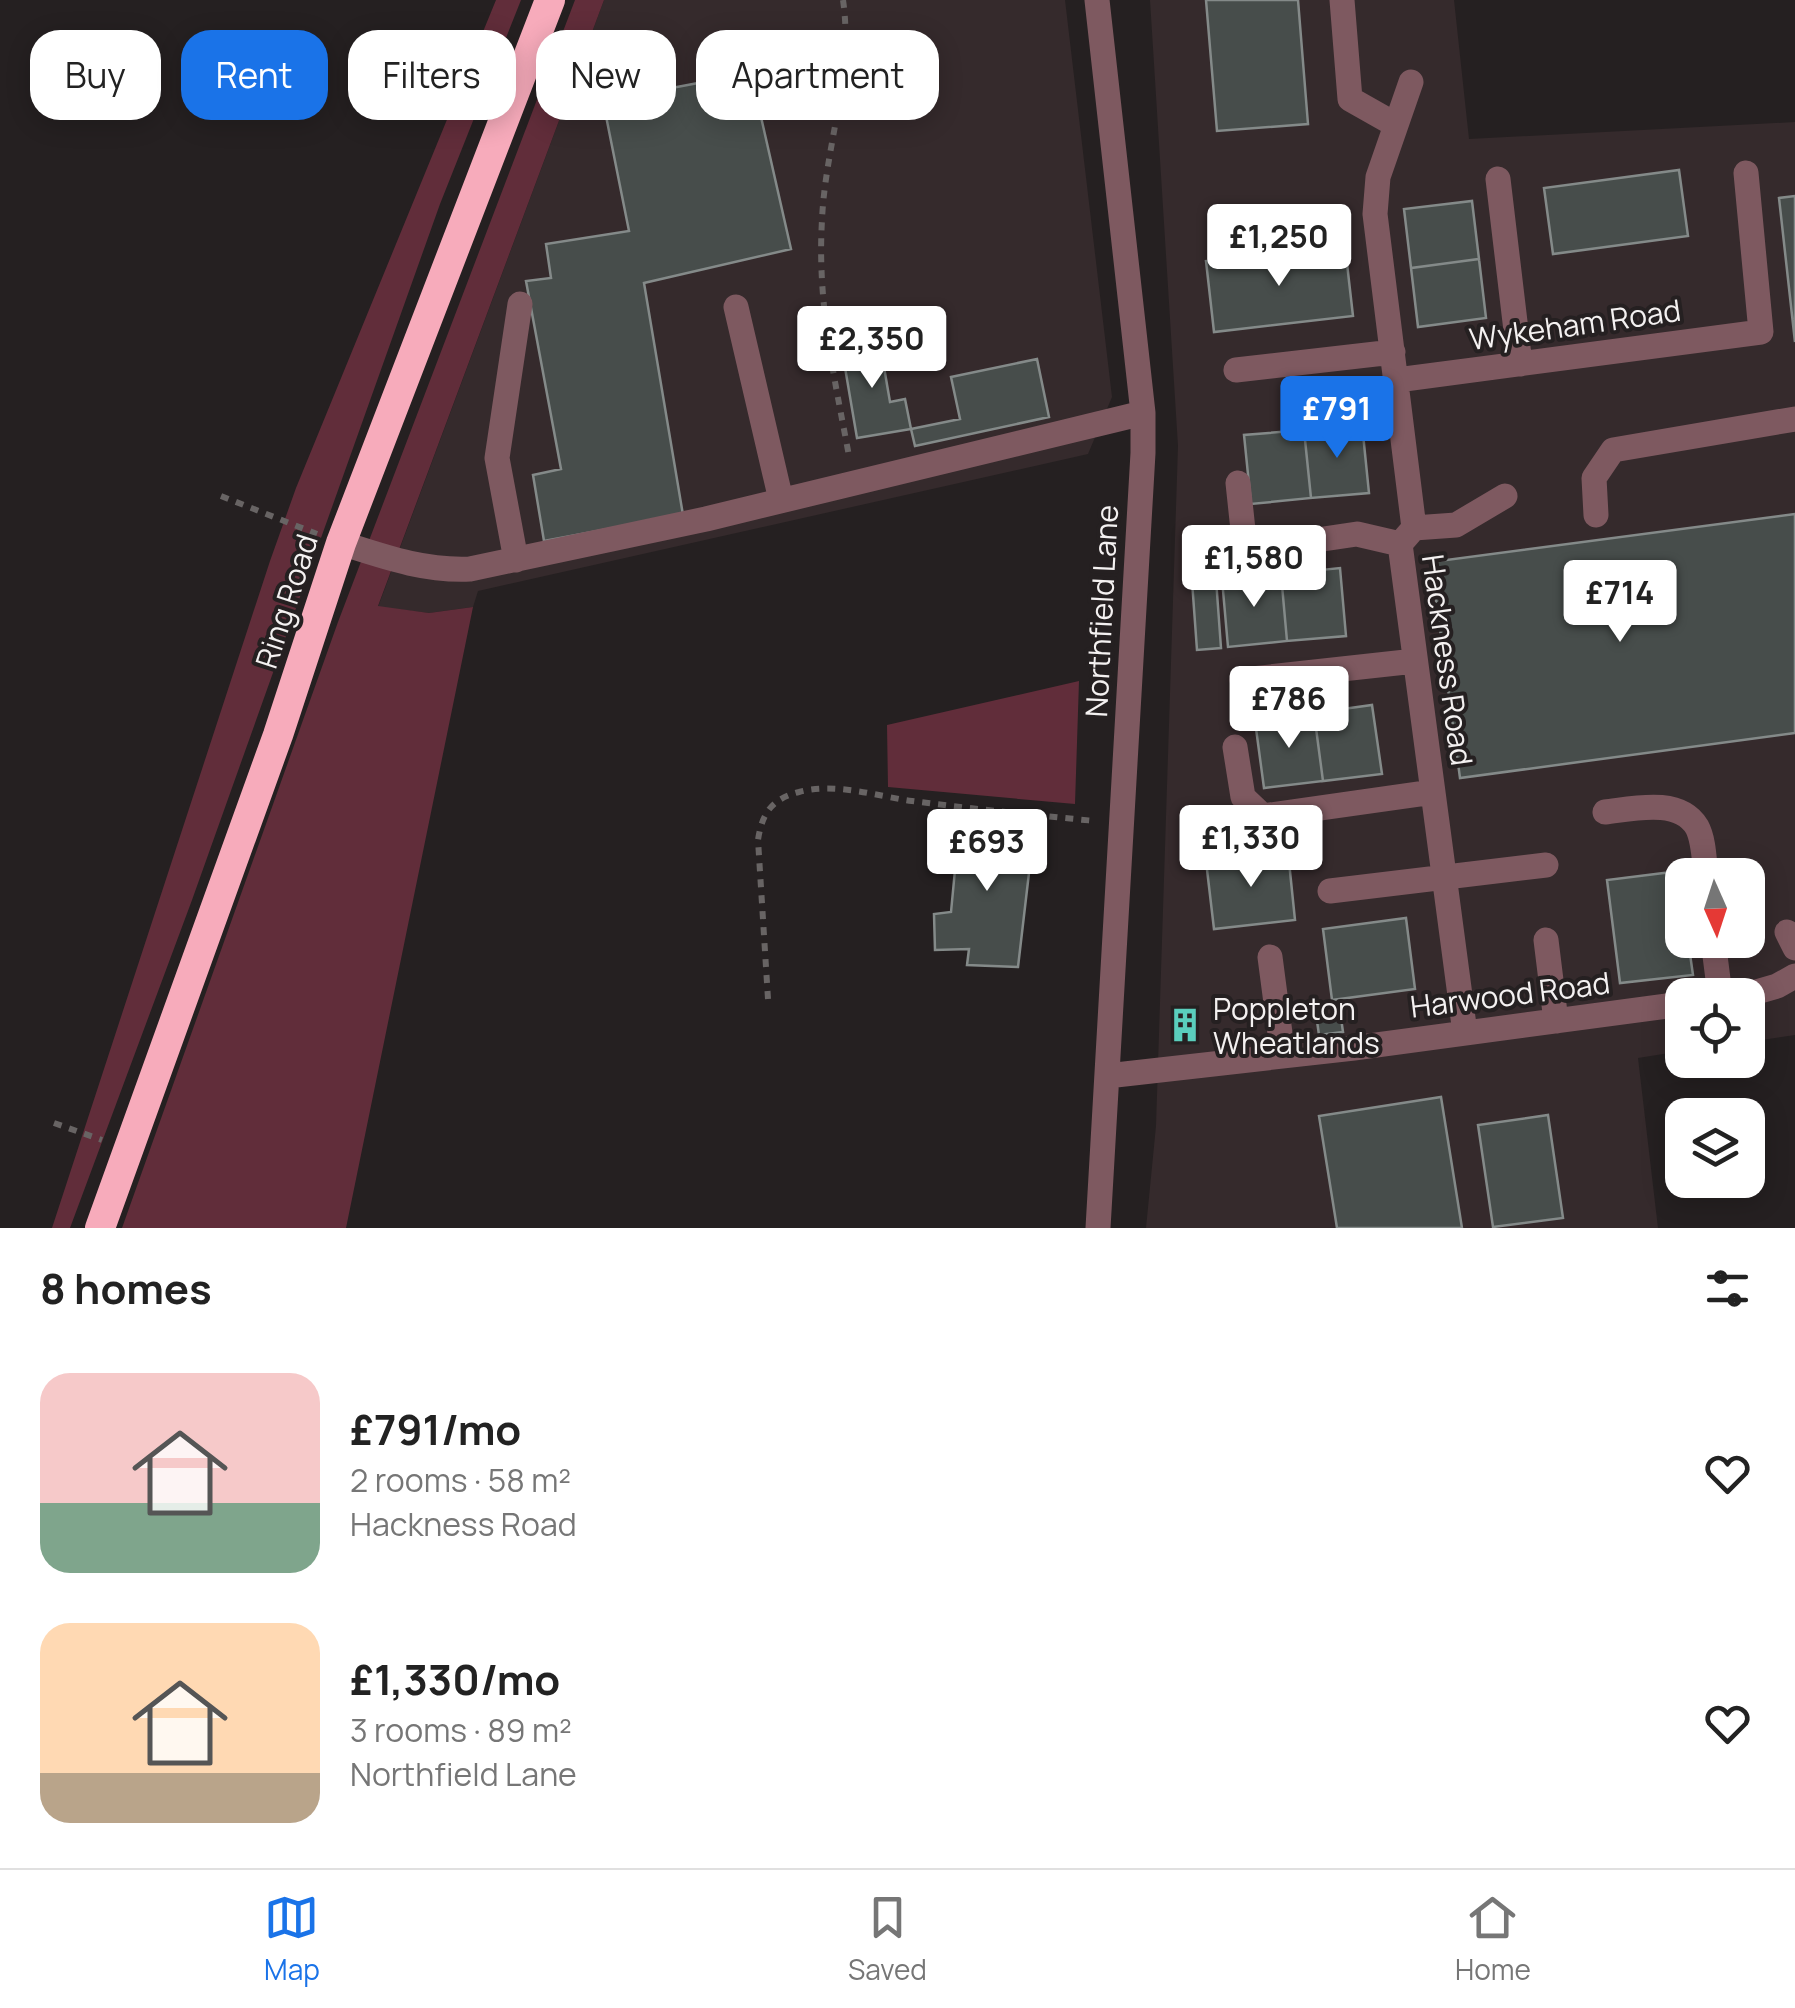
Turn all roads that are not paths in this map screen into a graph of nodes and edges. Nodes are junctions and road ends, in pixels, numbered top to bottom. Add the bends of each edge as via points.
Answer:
1 (550, 0) edge
2 (1097, 0) edge
3 (1342, 0) edge
4 (1411, 82) dead end
5 (1396, 125) junction
6 (1746, 174) dead end
7 (1498, 180) dead end
8 (520, 304) dead end
9 (736, 308) dead end
10 (1393, 352) junction
11 (1520, 364) junction
12 (1236, 370) dead end
13 (1397, 380) junction
14 (1143, 412) junction
15 (1795, 419) edge
16 (1238, 483) dead end
17 (1505, 496) dead end
18 (781, 500) junction
19 (1596, 516) dead end
20 (1407, 536) junction
21 (342, 543) junction
22 (516, 560) junction
23 (1415, 661) junction
24 (1242, 680) dead end
25 (1235, 747) dead end
26 (1433, 792) junction
27 (1604, 812) dead end
28 (1703, 858) edge
29 (1546, 864) dead end
30 (1444, 876) junction
31 (1330, 891) dead end
32 (1546, 940) dead end
33 (1270, 957) dead end
34 (1795, 976) edge
35 (1765, 989) edge
36 (1665, 1006) edge
37 (1556, 1021) junction
38 (1465, 1033) junction
39 (1283, 1056) junction
40 (1106, 1076) junction
41 (100, 1228) edge
42 (1098, 1228) edge

1 - 21 highway, Ring Road
2 - 14 street, Northfield Lane
3 - 5 street via 1350,99
4 - 5 street, Hackness Road
5 - 10 street, Hackness Road via 1378,177 1375,214
6 - 11 street, Wykeham Road via 1761,332
7 - 11 street
8 - 22 street via 496,458
9 - 18 street
10 - 12 street
10 - 13 street, Hackness Road
11 - 13 street, Wykeham Road
13 - 20 street, Hackness Road
14 - 18 street
14 - 40 street, Northfield Lane
15 - 19 street via 1613,450 1594,478
16 - 20 street via 1243,530 1257,545
17 - 20 street via 1456,526
18 - 22 street
20 - 23 street, Hackness Road
21 - 22 street via 446,570
21 - 41 highway, Ring Road
23 - 24 street
23 - 26 street, Hackness Road
25 - 26 street via 1243,796 1263,816
26 - 30 street, Hackness Road
27 - 28 street via 1661,806 1681,812 1696,824
29 - 30 street
30 - 31 street
30 - 38 street, Hackness Road
32 - 37 street
33 - 39 street
34 - 35 street
36 - 37 street, Harwood Road
37 - 38 street, Harwood Road
38 - 39 street, Harwood Road
39 - 40 street, Harwood Road
40 - 42 street, Northfield Lane

